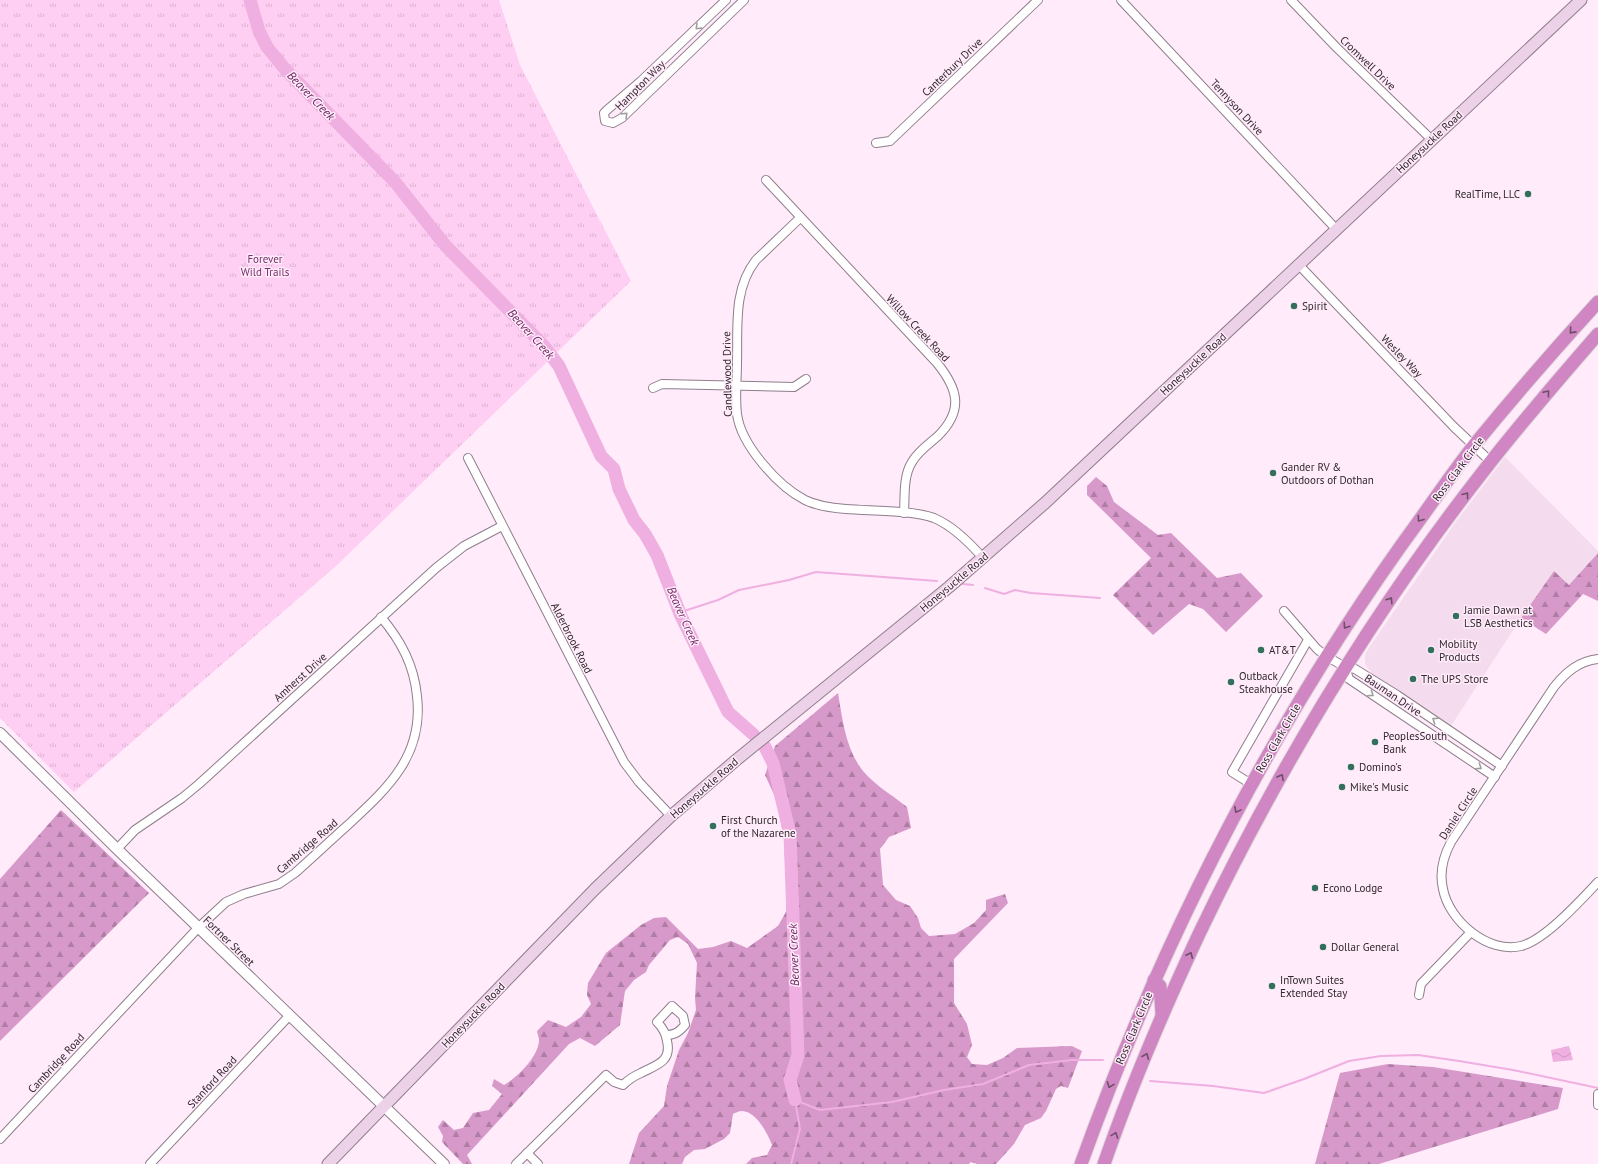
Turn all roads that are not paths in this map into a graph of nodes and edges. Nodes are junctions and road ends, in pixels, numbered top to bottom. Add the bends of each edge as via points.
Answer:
1 (726, 0) edge
2 (744, 0) edge
3 (1038, 0) edge
4 (1121, 0) edge
5 (1292, 0) edge
6 (1577, 1) edge
7 (1431, 139) junction
8 (876, 143) dead end
9 (766, 180) dead end
10 (800, 218) junction
11 (1336, 229) junction
12 (1298, 264) junction
13 (1598, 302) edge
14 (1598, 334) edge
15 (806, 379) dead end
16 (736, 386) junction
17 (653, 388) dead end
18 (1474, 446) junction
19 (468, 458) dead end
20 (1491, 462) junction
21 (904, 513) junction
22 (502, 526) junction
23 (983, 558) junction
24 (1284, 611) dead end
25 (381, 617) junction
26 (1308, 640) junction
27 (1326, 656) junction
28 (1598, 659) edge
29 (1344, 668) junction
30 (0, 733) edge
31 (1502, 766) junction
32 (1495, 777) junction
33 (1250, 784) junction
34 (671, 816) junction
35 (117, 849) junction
36 (1598, 882) edge
37 (198, 928) junction
38 (1471, 932) junction
39 (1169, 946) junction
40 (1180, 976) junction
41 (1154, 980) junction
42 (1419, 995) dead end
43 (290, 1016) junction
44 (1162, 1016) junction
45 (666, 1034) dead end
46 (1598, 1096) edge
47 (1598, 1105) edge
48 (384, 1106) junction
49 (0, 1139) edge
50 (527, 1153) junction
51 (150, 1164) edge
52 (328, 1164) edge
53 (444, 1164) edge
54 (516, 1164) edge
55 (538, 1164) edge
56 (1081, 1164) edge
57 (1104, 1164) edge

1 -> 2 street, Hampton Way via 607,110 604,113 605,121 613,124 622,118
3 - 8 street, Canterbury Drive via 890,141
4 - 11 street, Tennyson Drive
5 - 7 street, Cromwell Drive via 1337,48
6 - 7 main road, Honeysuckle Road
7 - 11 main road, Honeysuckle Road
9 - 10 street, Willow Creek Road
10 - 16 street, Candlewood Drive via 756,260 745,277 739,296
10 - 21 street, Willow Creek Road via 937,363 952,384 956,404 954,414 945,428 910,464 906,475
11 - 12 main road, Honeysuckle Road
12 - 18 street, Wesley Way
12 - 23 main road, Honeysuckle Road via 1113,440
13 -> 18 highway, Ross Clark Circle
20 -> 14 highway, Ross Clark Circle
15 - 16 street via 794,387
16 - 17 street via 662,384
16 - 21 street, Candlewood Drive via 740,427 761,461 783,486 807,501 824,506
18 - 20 street, Wesley Way
18 -> 27 highway, Ross Clark Circle via 1392,557
19 - 22 street, Alderbrook Road
29 -> 20 highway, Ross Clark Circle via 1432,540
21 - 23 street, Candlewood Drive via 941,521 967,540
22 - 25 street, Amherst Drive via 450,557
22 - 34 street, Alderbrook Road via 624,762
23 - 34 main road, Honeysuckle Road
24 - 26 street, Bauman Drive
25 - 35 street, Amherst Drive via 199,784 135,830
25 - 37 street, Cambridge Road via 407,656 416,682 418,718 412,748 399,772 382,793 295,873 274,886 235,898 217,910
26 - 27 street, Bauman Drive
26 - 33 street via 1232,772
27 - 29 street, Bauman Drive
27 - 33 highway, Ross Clark Circle
28 - 31 street, Daniel Circle via 1580,664 1560,680
31 -> 29 street, Bauman Drive via 1397,695 1355,669
29 -> 32 street, Bauman Drive via 1349,679
40 -> 29 highway, Ross Clark Circle via 1257,820
30 - 35 street, Fortner Street
31 - 32 street, Daniel Circle
32 - 38 street, Daniel Circle via 1452,840 1442,867 1445,899 1454,914
33 -> 39 highway, Ross Clark Circle
34 - 48 main road, Honeysuckle Road via 595,889
35 - 37 street, Fortner Street
36 - 38 street, Daniel Circle via 1546,933 1528,944 1514,947 1498,946
37 - 43 street, Fortner Street
37 - 49 street, Cambridge Road
38 - 42 street via 1421,984
39 - 40 highway via 1170,967
39 - 41 highway, Ross Clark Circle
40 - 44 highway, Ross Clark Circle
41 - 44 highway via 1160,986
41 -> 56 highway, Ross Clark Circle via 1109,1087
43 - 48 street, Fortner Street
43 - 51 street, Stanford Road
57 -> 44 highway, Ross Clark Circle
45 - 50 street via 669,1049 663,1061 623,1085 606,1075
46 - 47 street
48 - 52 main road, Honeysuckle Road
48 - 53 street, Fortner Street
50 - 54 street
50 - 55 street

